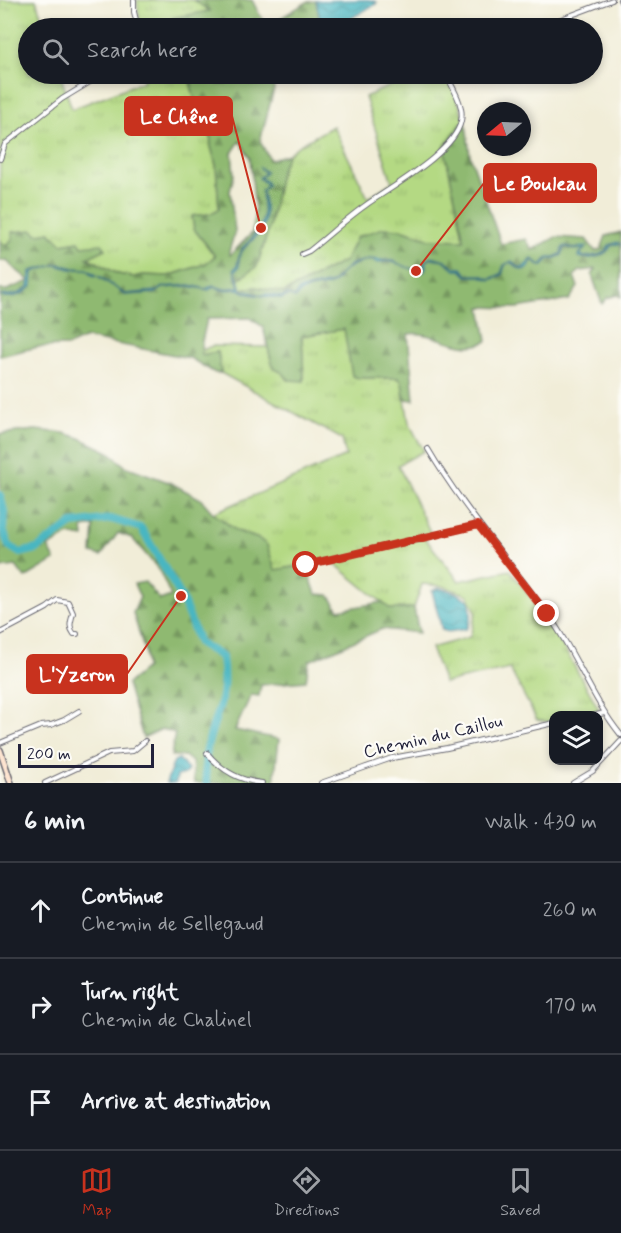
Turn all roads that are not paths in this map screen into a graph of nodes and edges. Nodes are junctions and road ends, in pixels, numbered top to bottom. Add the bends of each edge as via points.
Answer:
1 (134, 0) edge
2 (612, 0) edge
3 (136, 18) edge
4 (564, 18) edge
5 (87, 84) edge
6 (450, 84) edge
7 (0, 159) edge
8 (302, 254) dead end
9 (428, 449) dead end
10 (478, 525) junction
11 (306, 565) dead end
12 (0, 633) edge
13 (77, 633) dead end
14 (79, 711) dead end
15 (604, 713) joint
16 (549, 724) edge
17 (621, 735) edge
18 (145, 741) dead end
19 (621, 741) edge
20 (0, 743) edge
21 (0, 750) edge
22 (207, 753) dead end
23 (1, 759) edge
24 (11, 783) edge
25 (45, 783) edge
26 (262, 783) edge
27 (321, 783) edge
28 (573, 783) edge

1 - 3 street
2 - 4 street
5 - 7 street via 5,144
6 - 8 street via 462,116 444,147 424,166
9 - 10 street
10 - 11 street
10 - 15 street via 556,627
12 - 13 street via 57,600 68,602 73,613 69,625
14 - 20 street
15 - 17 street
16 - 27 street, Chemin du Caillou via 392,758
18 - 25 street via 133,751 109,753
19 - 28 street via 592,771
21 - 23 main road
22 - 26 street via 236,777
23 - 24 main road

